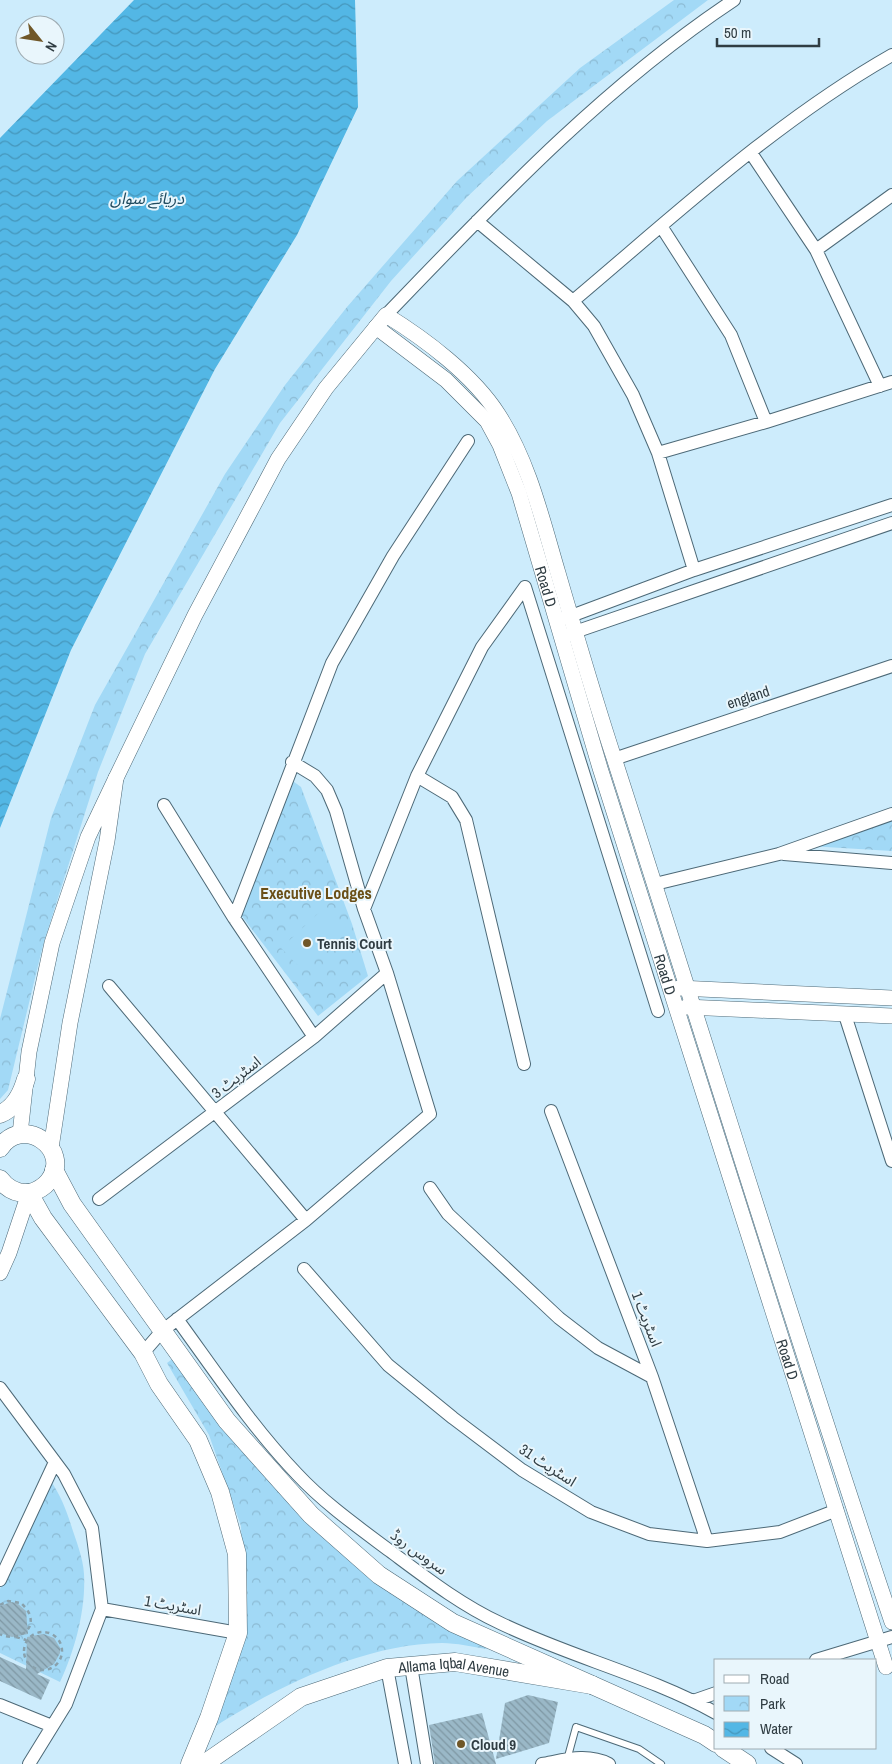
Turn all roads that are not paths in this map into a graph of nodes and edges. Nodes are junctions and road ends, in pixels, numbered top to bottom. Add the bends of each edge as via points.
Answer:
1 (734, 0) edge
2 (892, 55) edge
3 (752, 153) junction
4 (892, 196) edge
5 (477, 221) junction
6 (661, 226) junction
7 (816, 250) junction
8 (573, 301) junction
9 (386, 316) junction
10 (376, 327) junction
11 (892, 382) edge
12 (880, 386) junction
13 (766, 422) junction
14 (468, 441) dead end
15 (658, 453) junction
16 (892, 505) edge
17 (892, 523) edge
18 (694, 570) junction
19 (571, 616) junction
20 (558, 629) junction
21 (575, 632) junction
22 (892, 666) edge
23 (614, 759) junction
24 (292, 762) junction
25 (418, 776) junction
26 (116, 778) junction
27 (164, 805) dead end
28 (892, 814) edge
29 (779, 854) junction
30 (892, 863) edge
31 (655, 884) junction
32 (364, 909) junction
33 (234, 918) junction
34 (387, 973) junction
35 (109, 986) dead end
36 (670, 988) junction
37 (688, 988) junction
38 (892, 998) edge
39 (676, 1007) junction
40 (694, 1007) junction
41 (658, 1011) dead end
42 (845, 1015) junction
43 (892, 1016) edge
44 (314, 1037) junction
45 (524, 1064) dead end
46 (26, 1079) junction
47 (551, 1111) dead end
48 (216, 1113) junction
49 (0, 1114) edge
50 (0, 1123) edge
51 (20, 1134) junction
52 (0, 1148) edge
53 (51, 1148) junction
54 (892, 1161) edge
55 (54, 1170) junction
56 (0, 1179) edge
57 (430, 1188) dead end
58 (28, 1193) junction
59 (99, 1199) dead end
60 (306, 1220) junction
61 (304, 1269) dead end
62 (0, 1273) edge
63 (177, 1319) junction
64 (162, 1331) junction
65 (143, 1353) junction
66 (652, 1377) junction
67 (0, 1388) edge
68 (56, 1462) junction
69 (836, 1510) junction
70 (707, 1541) junction
71 (0, 1580) edge
72 (102, 1609) junction
73 (892, 1622) edge
74 (238, 1633) junction
75 (885, 1639) edge
76 (819, 1659) edge
77 (411, 1666) junction
78 (885, 1667) edge
79 (387, 1668) junction
80 (592, 1685) junction
81 (714, 1694) edge
82 (693, 1701) junction
83 (0, 1705) edge
84 (714, 1712) edge
85 (52, 1726) junction
86 (714, 1742) edge
87 (724, 1749) edge
88 (773, 1749) edge
89 (567, 1760) junction
90 (29, 1764) edge
91 (190, 1764) edge
92 (204, 1764) edge
93 (405, 1764) edge
94 (427, 1764) edge
95 (542, 1764) edge
96 (609, 1764) edge
97 (661, 1764) edge
98 (747, 1764) edge
99 (796, 1764) edge

1 - 5 street via 699,23 614,90
2 - 3 street via 829,94
3 - 6 street
3 - 7 street
4 - 7 street
5 - 8 street
5 - 9 street
6 - 8 street
6 - 13 street via 731,335
7 - 12 street
8 - 15 street via 611,352
9 - 10 street
9 - 19 street, Road D via 424,341 469,380 498,413 532,482
10 - 20 street, Road D via 446,380 487,421 519,493
10 - 26 street via 326,388 278,459 195,615
11 - 12 street
12 - 13 street
13 - 15 street
14 - 24 street via 393,556 332,662
15 - 18 street
16 - 18 street
17 - 21 street
18 - 19 street
19 - 20 street
19 - 21 street, Road D
20 - 21 street
20 - 36 street, Road D
21 - 23 street, Road D
22 - 23 street, england
23 - 31 street, Road D
24 - 32 street via 315,776 328,790
24 - 33 street
25 - 32 street
25 - 41 street via 482,648 525,588
25 - 45 street via 452,798 466,820
26 - 46 street via 88,837 52,943
26 - 53 street via 107,841 70,1023
27 - 33 street
28 - 29 street
29 - 30 street
29 - 31 street
31 - 37 street, Road D
32 - 34 street
33 - 44 street
34 - 44 street, اسٹریٹ 3
34 - 60 street via 430,1114
35 - 48 street
36 - 37 street
36 - 39 street, Road D
37 - 38 street
37 - 40 street, Road D
39 - 40 street
39 - 69 street, Road D
40 - 42 street
40 - 73 street, Road D via 826,1428
42 - 43 street
42 - 54 street
44 - 48 street, اسٹریٹ 3
46 - 49 main road via 14,1104
46 - 51 street
47 - 66 street, اسٹریٹ 1
48 - 59 street, اسٹریٹ 3
48 - 60 street
50 - 51 main road
51 - 52 main road via 11,1137
51 - 53 main road via 38,1136
53 - 55 main road
55 - 58 main road via 48,1183
55 - 64 main road via 72,1204
56 - 58 main road via 12,1190
57 - 66 street via 448,1214 559,1318 598,1348
58 - 62 street
58 - 65 main road
60 - 63 street
61 - 70 street, اسٹریٹ 31 via 388,1365 522,1470 591,1512 650,1534
63 - 64 street
63 - 82 street, سروس روڈ via 297,1475 350,1522 434,1584 499,1623
64 - 65 street
64 - 80 main road via 226,1421 257,1456 311,1516 379,1575 453,1623
65 - 74 main road via 159,1384 198,1440 220,1492 237,1554
66 - 70 street, اسٹریٹ 1
67 - 68 street
68 - 71 street
68 - 72 street via 92,1528
69 - 70 street, اسٹریٹ 31 via 780,1532
69 - 75 street, Road D
72 - 74 street, اسٹریٹ 1
72 - 85 street via 66,1704
74 - 91 main road
75 - 76 street
75 - 78 street, Road D
77 - 79 main road, Allama Iqbal Avenue
77 - 80 main road, Allama Iqbal Avenue via 456,1662
77 - 94 street
79 - 92 main road, Allama Iqbal Avenue via 301,1698
79 - 93 street
80 - 86 main road, Allama Iqbal Avenue
81 - 82 street
82 - 84 street, سروس روڈ
83 - 85 street
85 - 90 street
87 - 98 main road
88 - 99 street
89 - 95 street
89 - 96 street via 596,1758
89 - 97 lane via 576,1727 639,1748

